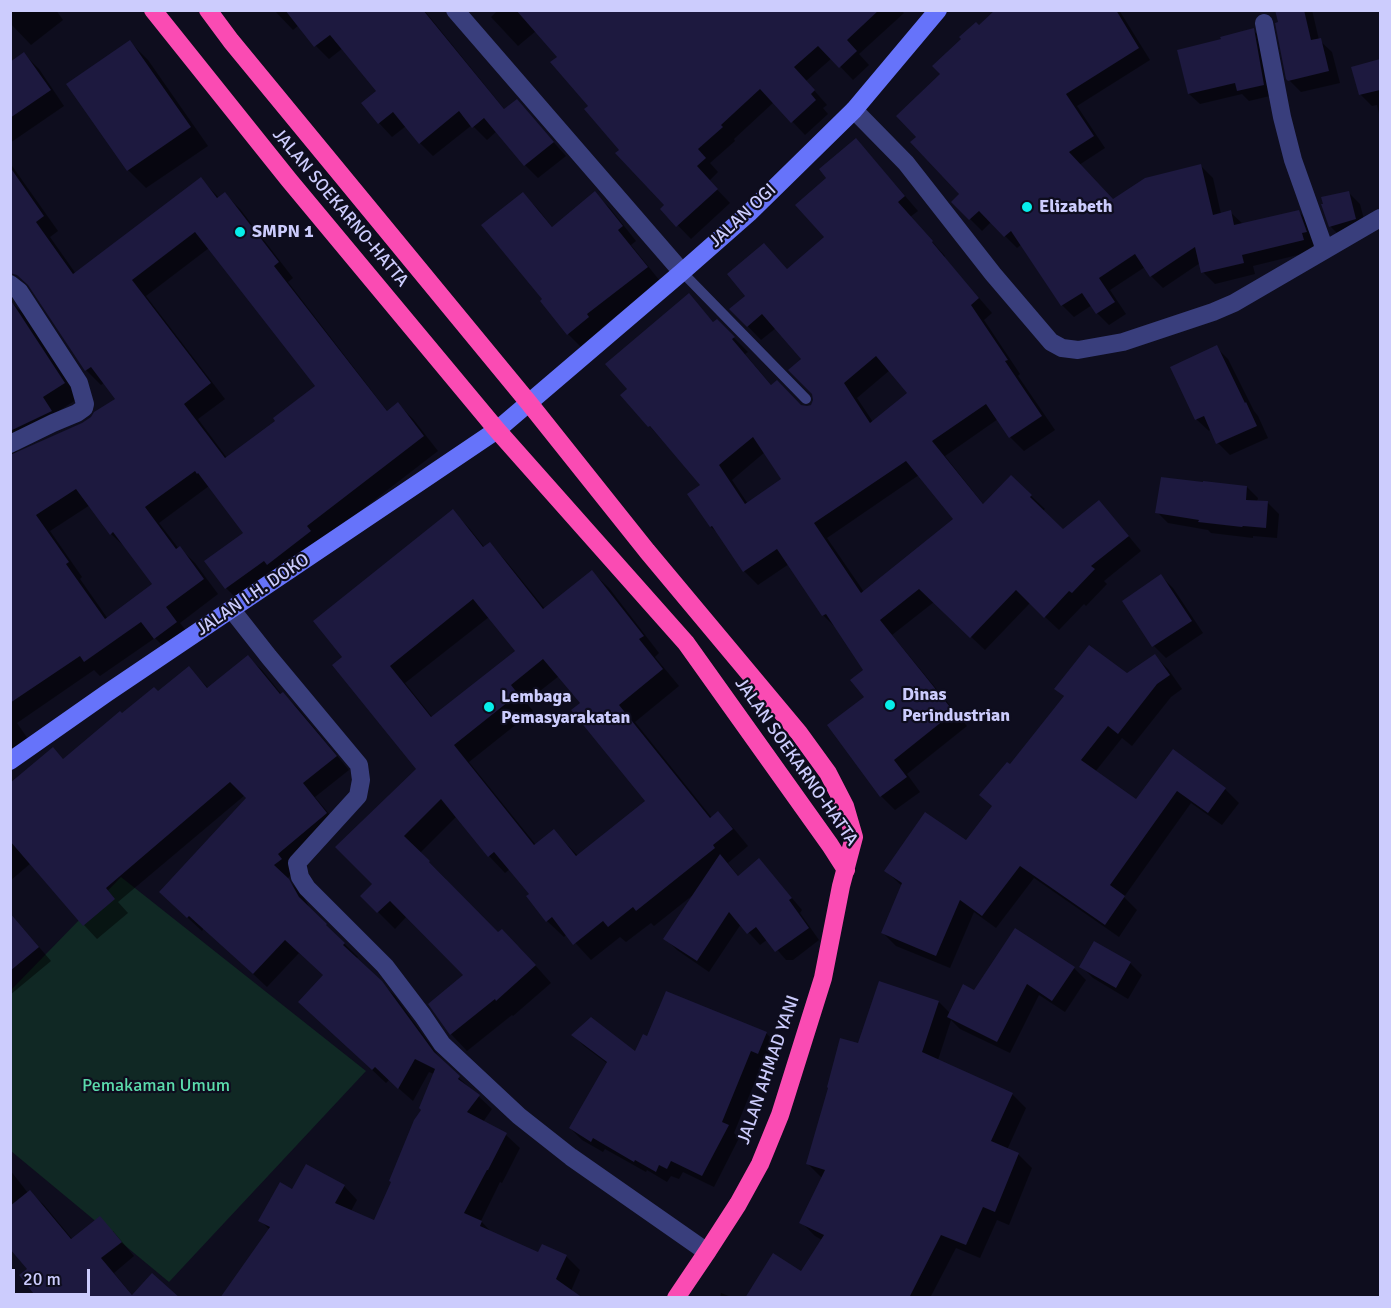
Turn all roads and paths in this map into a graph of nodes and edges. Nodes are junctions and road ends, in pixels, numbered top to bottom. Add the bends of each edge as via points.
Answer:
1 (153, 10) edge
2 (208, 10) edge
3 (455, 10) edge
4 (938, 10) edge
5 (1264, 23) dead end
6 (854, 110) junction
7 (1380, 218) edge
8 (1324, 250) junction
9 (682, 272) junction
10 (10, 284) edge
11 (806, 399) dead end
12 (529, 403) junction
13 (497, 430) junction
14 (10, 444) edge
15 (232, 610) junction
16 (10, 761) edge
17 (846, 870) junction
18 (707, 1252) junction
19 (676, 1298) edge

1 - 13 highway, JALAN SOEKARNO-HATTA
2 - 12 highway, JALAN SOEKARNO-HATTA
3 - 9 street
4 - 6 street, JALAN OGI
5 - 8 street via 1293,160
6 - 8 street via 906,163 1050,342 1062,348 1078,350 1123,342 1213,312
6 - 9 street, JALAN OGI
7 - 8 street
9 - 11 lane
9 - 12 street, JALAN OGI
10 - 14 street via 19,291 79,383 85,404 77,413
12 - 13 street
12 - 17 highway, JALAN SOEKARNO-HATTA via 828,773 845,806 854,837
13 - 15 street, JALAN I.H. DOKO
13 - 17 highway, JALAN SOEKARNO-HATTA via 686,643
15 - 16 street, JALAN I.H. DOKO
15 - 18 street via 359,765 358,796 297,863 307,888 385,966 442,1044 519,1116
17 - 18 highway, JALAN AHMAD YANI via 823,978 780,1115 760,1164
18 - 19 highway, JALAN AHMAD YANI

